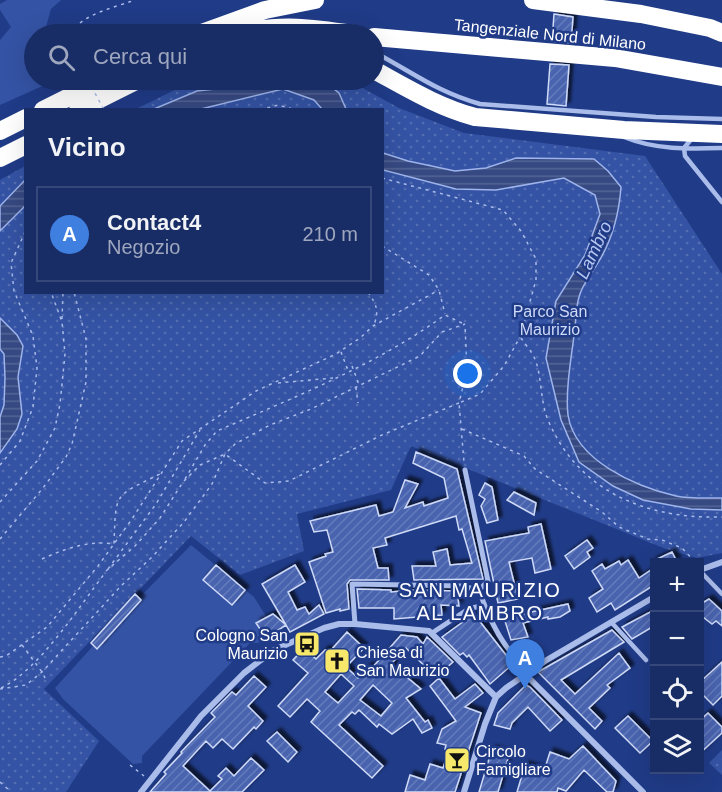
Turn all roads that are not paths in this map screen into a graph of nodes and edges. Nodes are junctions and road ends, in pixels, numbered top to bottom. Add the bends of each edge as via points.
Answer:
1 (315, 0) edge
2 (533, 0) edge
3 (297, 2) edge
4 (226, 24) edge
5 (722, 33) edge
6 (384, 38) edge
7 (384, 58) edge
8 (384, 76) edge
9 (722, 77) edge
10 (83, 90) edge
11 (118, 90) edge
12 (122, 90) edge
13 (47, 108) edge
14 (82, 108) edge
15 (98, 108) edge
16 (24, 119) edge
17 (722, 119) edge
18 (604, 128) junction
19 (0, 131) edge
20 (696, 133) junction
21 (722, 134) edge
22 (24, 136) edge
23 (24, 147) edge
24 (0, 148) edge
25 (684, 148) junction
26 (722, 148) edge
27 (0, 158) edge
28 (722, 202) edge
29 (465, 470) road end
30 (722, 562) edge
31 (704, 569) edge
32 (704, 576) edge
33 (478, 590) junction
34 (722, 594) edge
35 (650, 599) edge
36 (484, 606) junction
37 (612, 623) junction
38 (356, 624) junction
39 (432, 633) junction
40 (646, 660) dead end
41 (528, 673) junction
42 (496, 697) junction
43 (635, 789) edge
44 (141, 792) edge
45 (464, 792) edge
46 (643, 792) edge

1 - 3 highway
2 - 5 highway, Tangenziale Nord di Milano via 641,14
3 - 4 highway
6 - 9 highway, Tangenziale Nord di Milano via 615,58
7 - 17 lane via 431,86 480,104
8 - 18 highway via 460,113 502,121
10 - 13 highway
11 - 14 highway
12 - 15 highway
16 - 19 highway
18 - 20 highway
18 - 25 lane via 636,142
20 - 21 highway
20 - 25 lane
22 - 24 highway
23 - 27 highway
25 - 26 lane
25 - 28 lane via 685,156
29 - 33 street via 488,581
30 - 31 street
32 - 34 lane
33 - 36 street
33 - 38 street via 461,586 352,584
35 - 37 street
36 - 39 street via 470,608
36 - 41 street via 507,648
37 - 40 lane
37 - 41 street
38 - 39 street
38 - 44 street via 330,626 279,647 252,665 210,705
39 - 42 street
41 - 42 street
41 - 43 street
42 - 45 street
43 - 46 street

